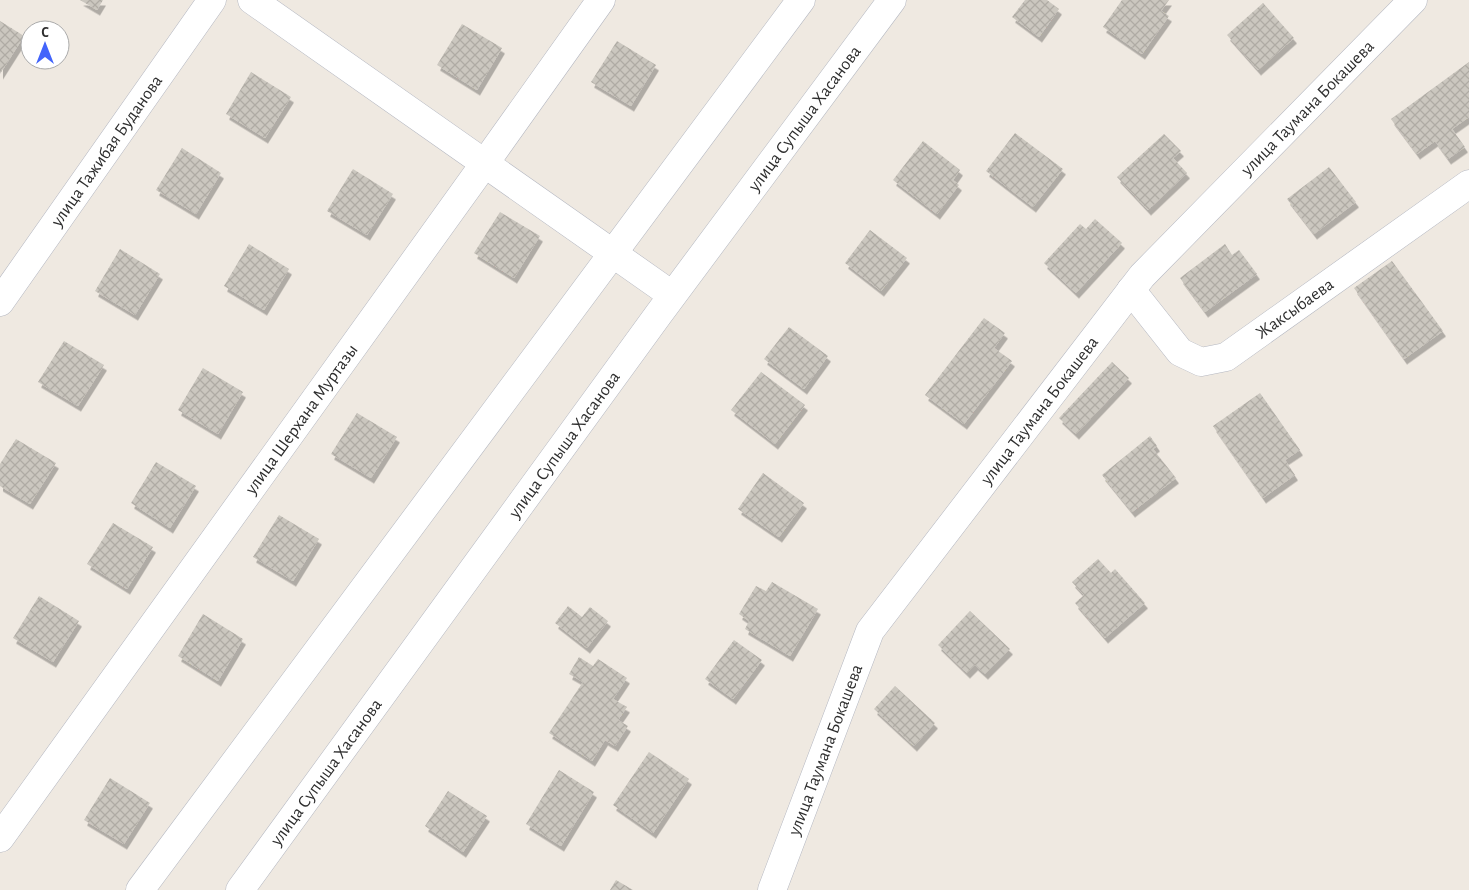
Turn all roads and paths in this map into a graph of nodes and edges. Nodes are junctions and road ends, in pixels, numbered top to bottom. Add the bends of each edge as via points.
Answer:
1 (212, 0) edge
2 (252, 0) edge
3 (601, 0) edge
4 (801, 0) edge
5 (892, 0) edge
6 (1413, 0) edge
7 (485, 163) junction
8 (1469, 184) edge
9 (613, 253) junction
10 (1131, 290) junction
11 (672, 295) junction
12 (0, 302) edge
13 (0, 838) edge
14 (140, 890) edge
15 (240, 890) edge
16 (772, 890) edge

1 - 12 street, улица Тажибая Буданова
2 - 7 street
3 - 7 street, улица Шерхана Муртазы
4 - 9 street
5 - 11 street, улица Супыша Хасанова
6 - 10 street, улица Таумана Бокашева
7 - 9 street
7 - 13 street, улица Шерхана Муртазы
8 - 10 street, Жаксыбаева via 1226,357 1201,362 1180,352
9 - 11 street
9 - 14 street
10 - 16 street, улица Таумана Бокашева via 870,631
11 - 15 street, улица Супыша Хасанова

